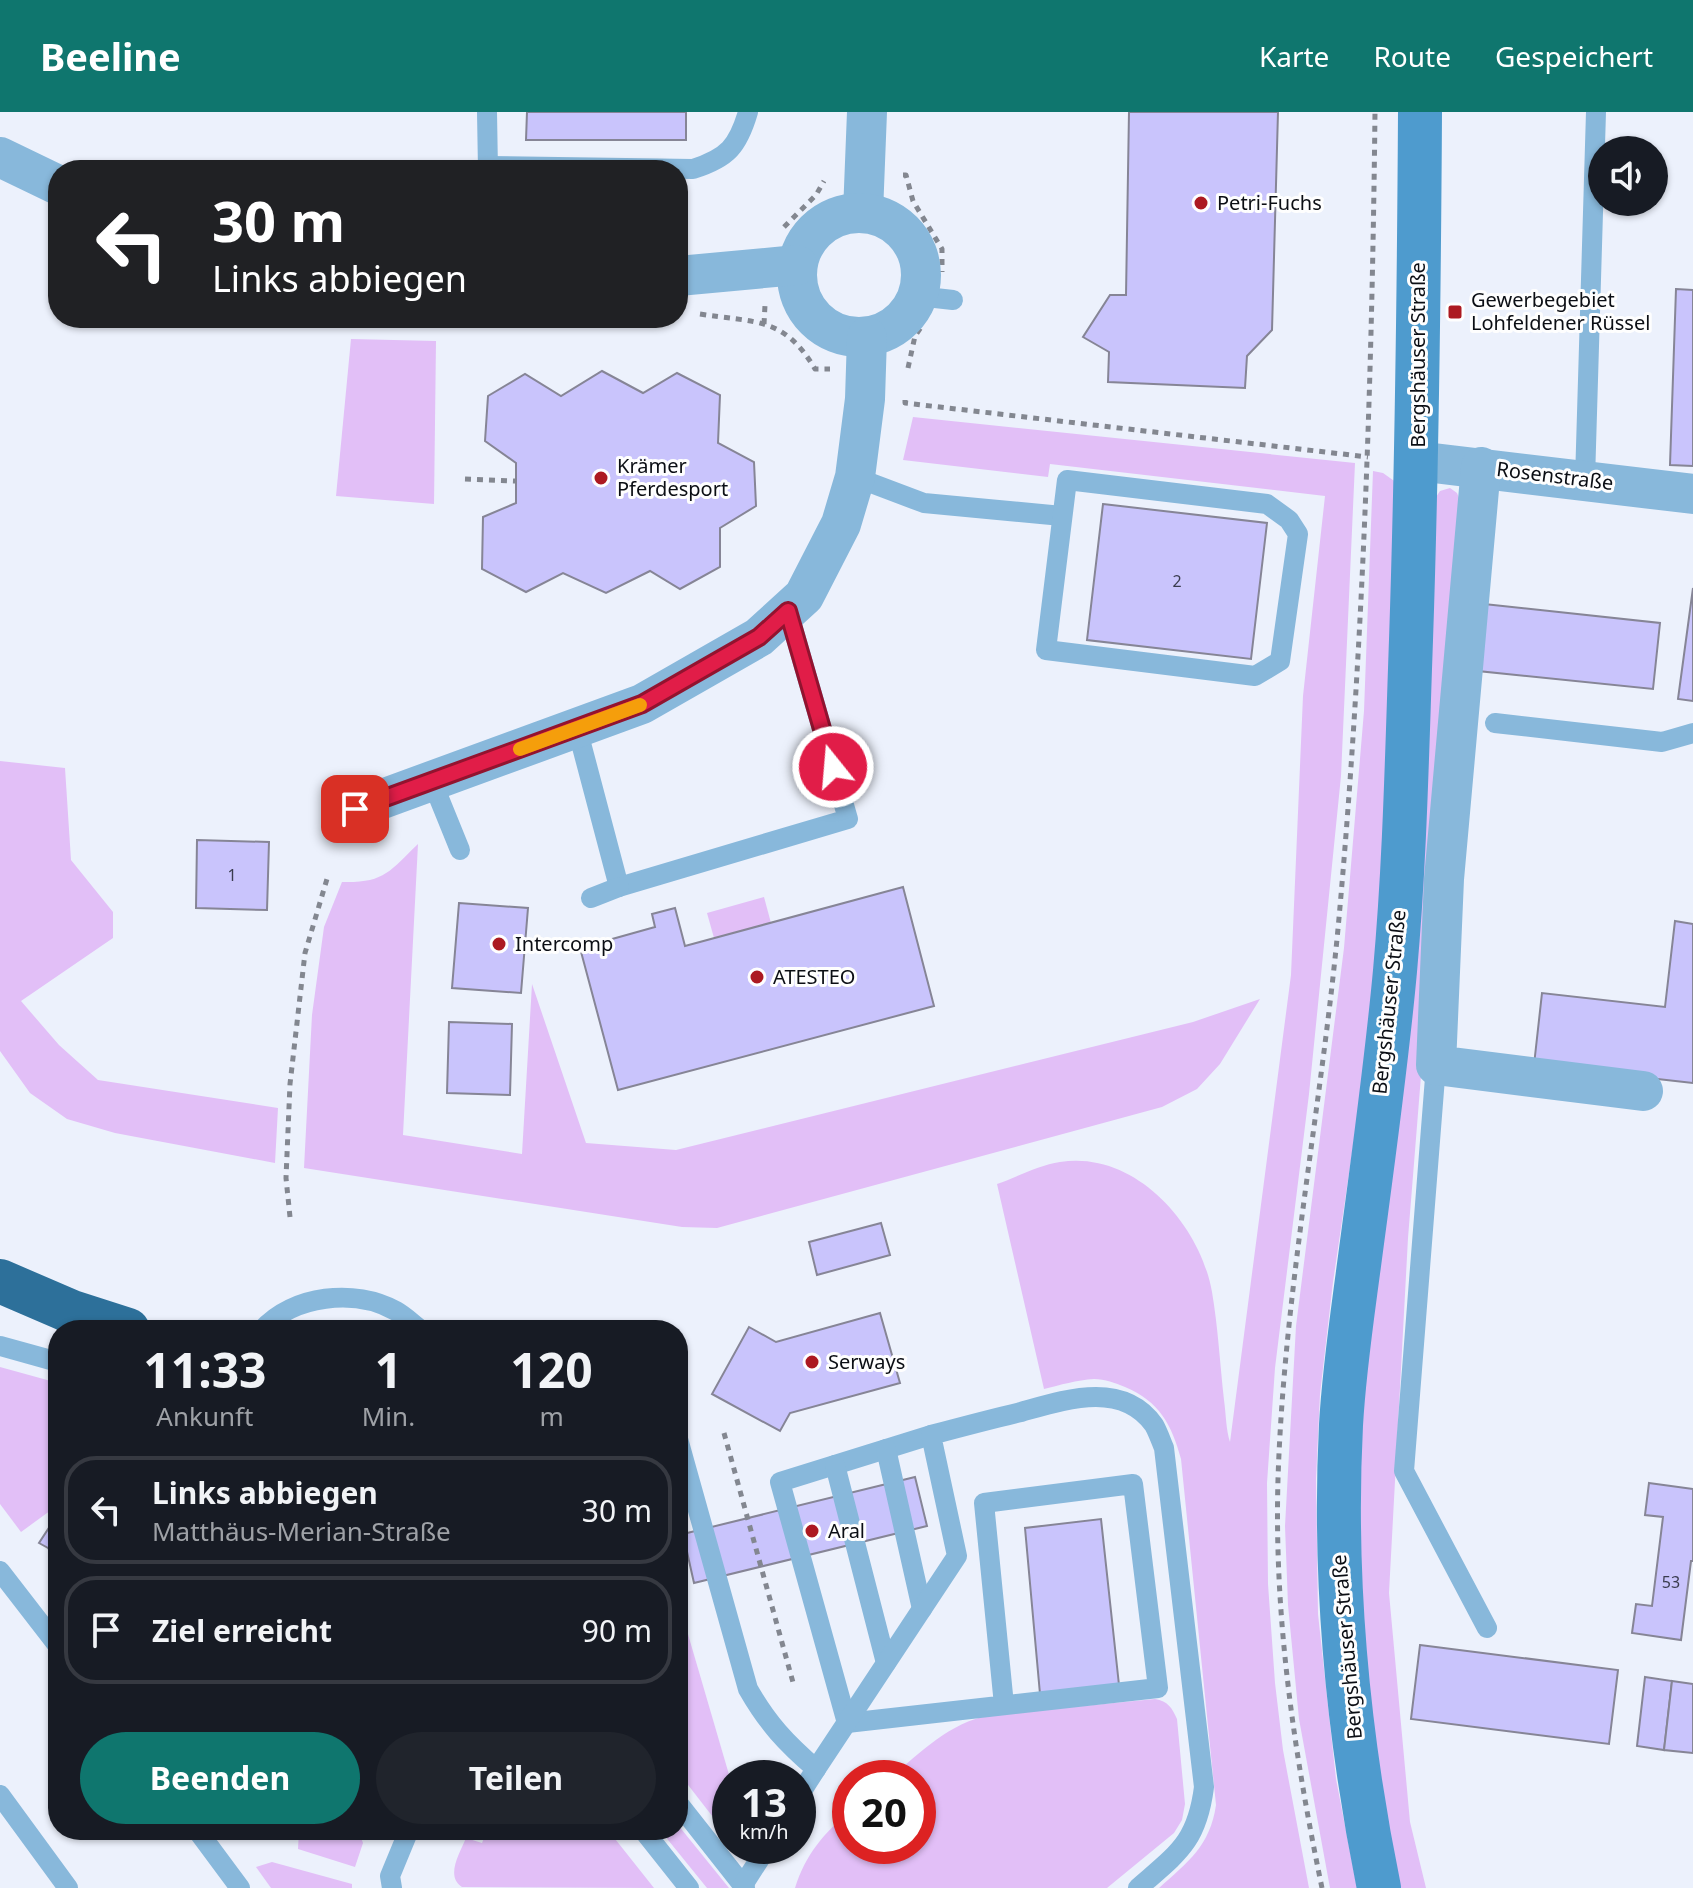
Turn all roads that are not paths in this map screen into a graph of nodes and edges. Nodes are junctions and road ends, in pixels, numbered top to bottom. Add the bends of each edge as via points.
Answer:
1 (487, 112) edge
2 (748, 112) edge
3 (867, 112) edge
4 (1420, 112) edge
5 (1596, 112) edge
6 (0, 157) edge
7 (488, 160) edge
8 (688, 169) edge
9 (48, 180) edge
10 (863, 213) junction
11 (797, 265) junction
12 (688, 275) edge
13 (866, 352) junction
14 (1417, 461) junction
15 (1481, 467) junction
16 (855, 477) junction
17 (1585, 480) junction
18 (1693, 494) edge
19 (1062, 516) junction
20 (788, 611) junction
21 (1495, 723) dead end
22 (577, 728) junction
23 (1693, 733) edge
24 (432, 781) junction
25 (355, 809) dead end
26 (460, 850) dead end
27 (619, 887) junction
28 (591, 898) dead end
29 (1436, 1065) junction
30 (1643, 1091) dead end
31 (0, 1281) edge
32 (97, 1320) edge
33 (273, 1320) edge
34 (407, 1320) edge
35 (0, 1346) edge
36 (48, 1359) edge
37 (931, 1435) junction
38 (886, 1449) junction
39 (835, 1465) junction
40 (688, 1475) edge
41 (0, 1571) edge
42 (922, 1609) junction
43 (1487, 1628) dead end
44 (48, 1633) edge
45 (886, 1663) junction
46 (1004, 1705) junction
47 (847, 1723) junction
48 (805, 1760) edge
49 (816, 1769) edge
50 (0, 1795) edge
51 (688, 1816) edge
52 (204, 1840) edge
53 (405, 1840) edge
54 (651, 1840) edge
55 (757, 1864) edge
56 (744, 1887) edge
57 (68, 1888) edge
58 (240, 1888) edge
59 (392, 1888) edge
60 (689, 1888) edge
61 (1138, 1888) edge
62 (1379, 1888) edge

1 - 7 lane
2 - 8 lane via 741,137 716,162
3 - 10 street
4 - 14 main road, Bergshäuser Straße
5 - 17 lane
6 - 9 street
10 - 11 street via 845,214 813,232
10 - 13 street via 881,217 911,241 921,277 935,298 909,311
11 - 12 street
11 - 13 street via 800,294 814,319
13 - 16 street
14 - 15 street, Rosenstraße
14 - 62 main road, Bergshäuser Straße via 1395,970 1340,1455 1339,1551 1347,1677
15 - 17 street, Rosenstraße
15 - 29 street via 1444,879
16 - 19 lane via 924,503
16 - 20 street via 821,566 804,596
17 - 18 street, Rosenstraße
19 - 19 lane via 1046,650 1255,676 1280,661 1298,534 1267,504 1067,480
20 - 22 street via 759,637 680,683 642,704
20 - 27 lane via 848,819
21 - 23 lane via 1662,742
22 - 24 street
22 - 27 lane
24 - 25 street
24 - 26 lane
27 - 28 lane
29 - 30 street
29 - 43 lane via 1404,1471
31 - 32 highway
33 - 34 lane via 298,1306 330,1298 364,1299
35 - 36 lane
37 - 38 lane
37 - 42 lane via 957,1556
37 - 61 lane via 1089,1396 1124,1403 1154,1426 1164,1448 1204,1787 1190,1838
38 - 39 lane
38 - 42 lane
39 - 45 lane
39 - 47 lane via 780,1482
40 - 48 lane via 748,1689 765,1719
41 - 44 lane
42 - 45 lane
45 - 47 lane
46 - 46 lane via 1158,1688 1133,1484 984,1503
46 - 47 lane
47 - 49 lane
50 - 57 lane
51 - 56 lane
52 - 58 lane
53 - 59 lane via 390,1876
54 - 60 lane
55 - 56 lane

